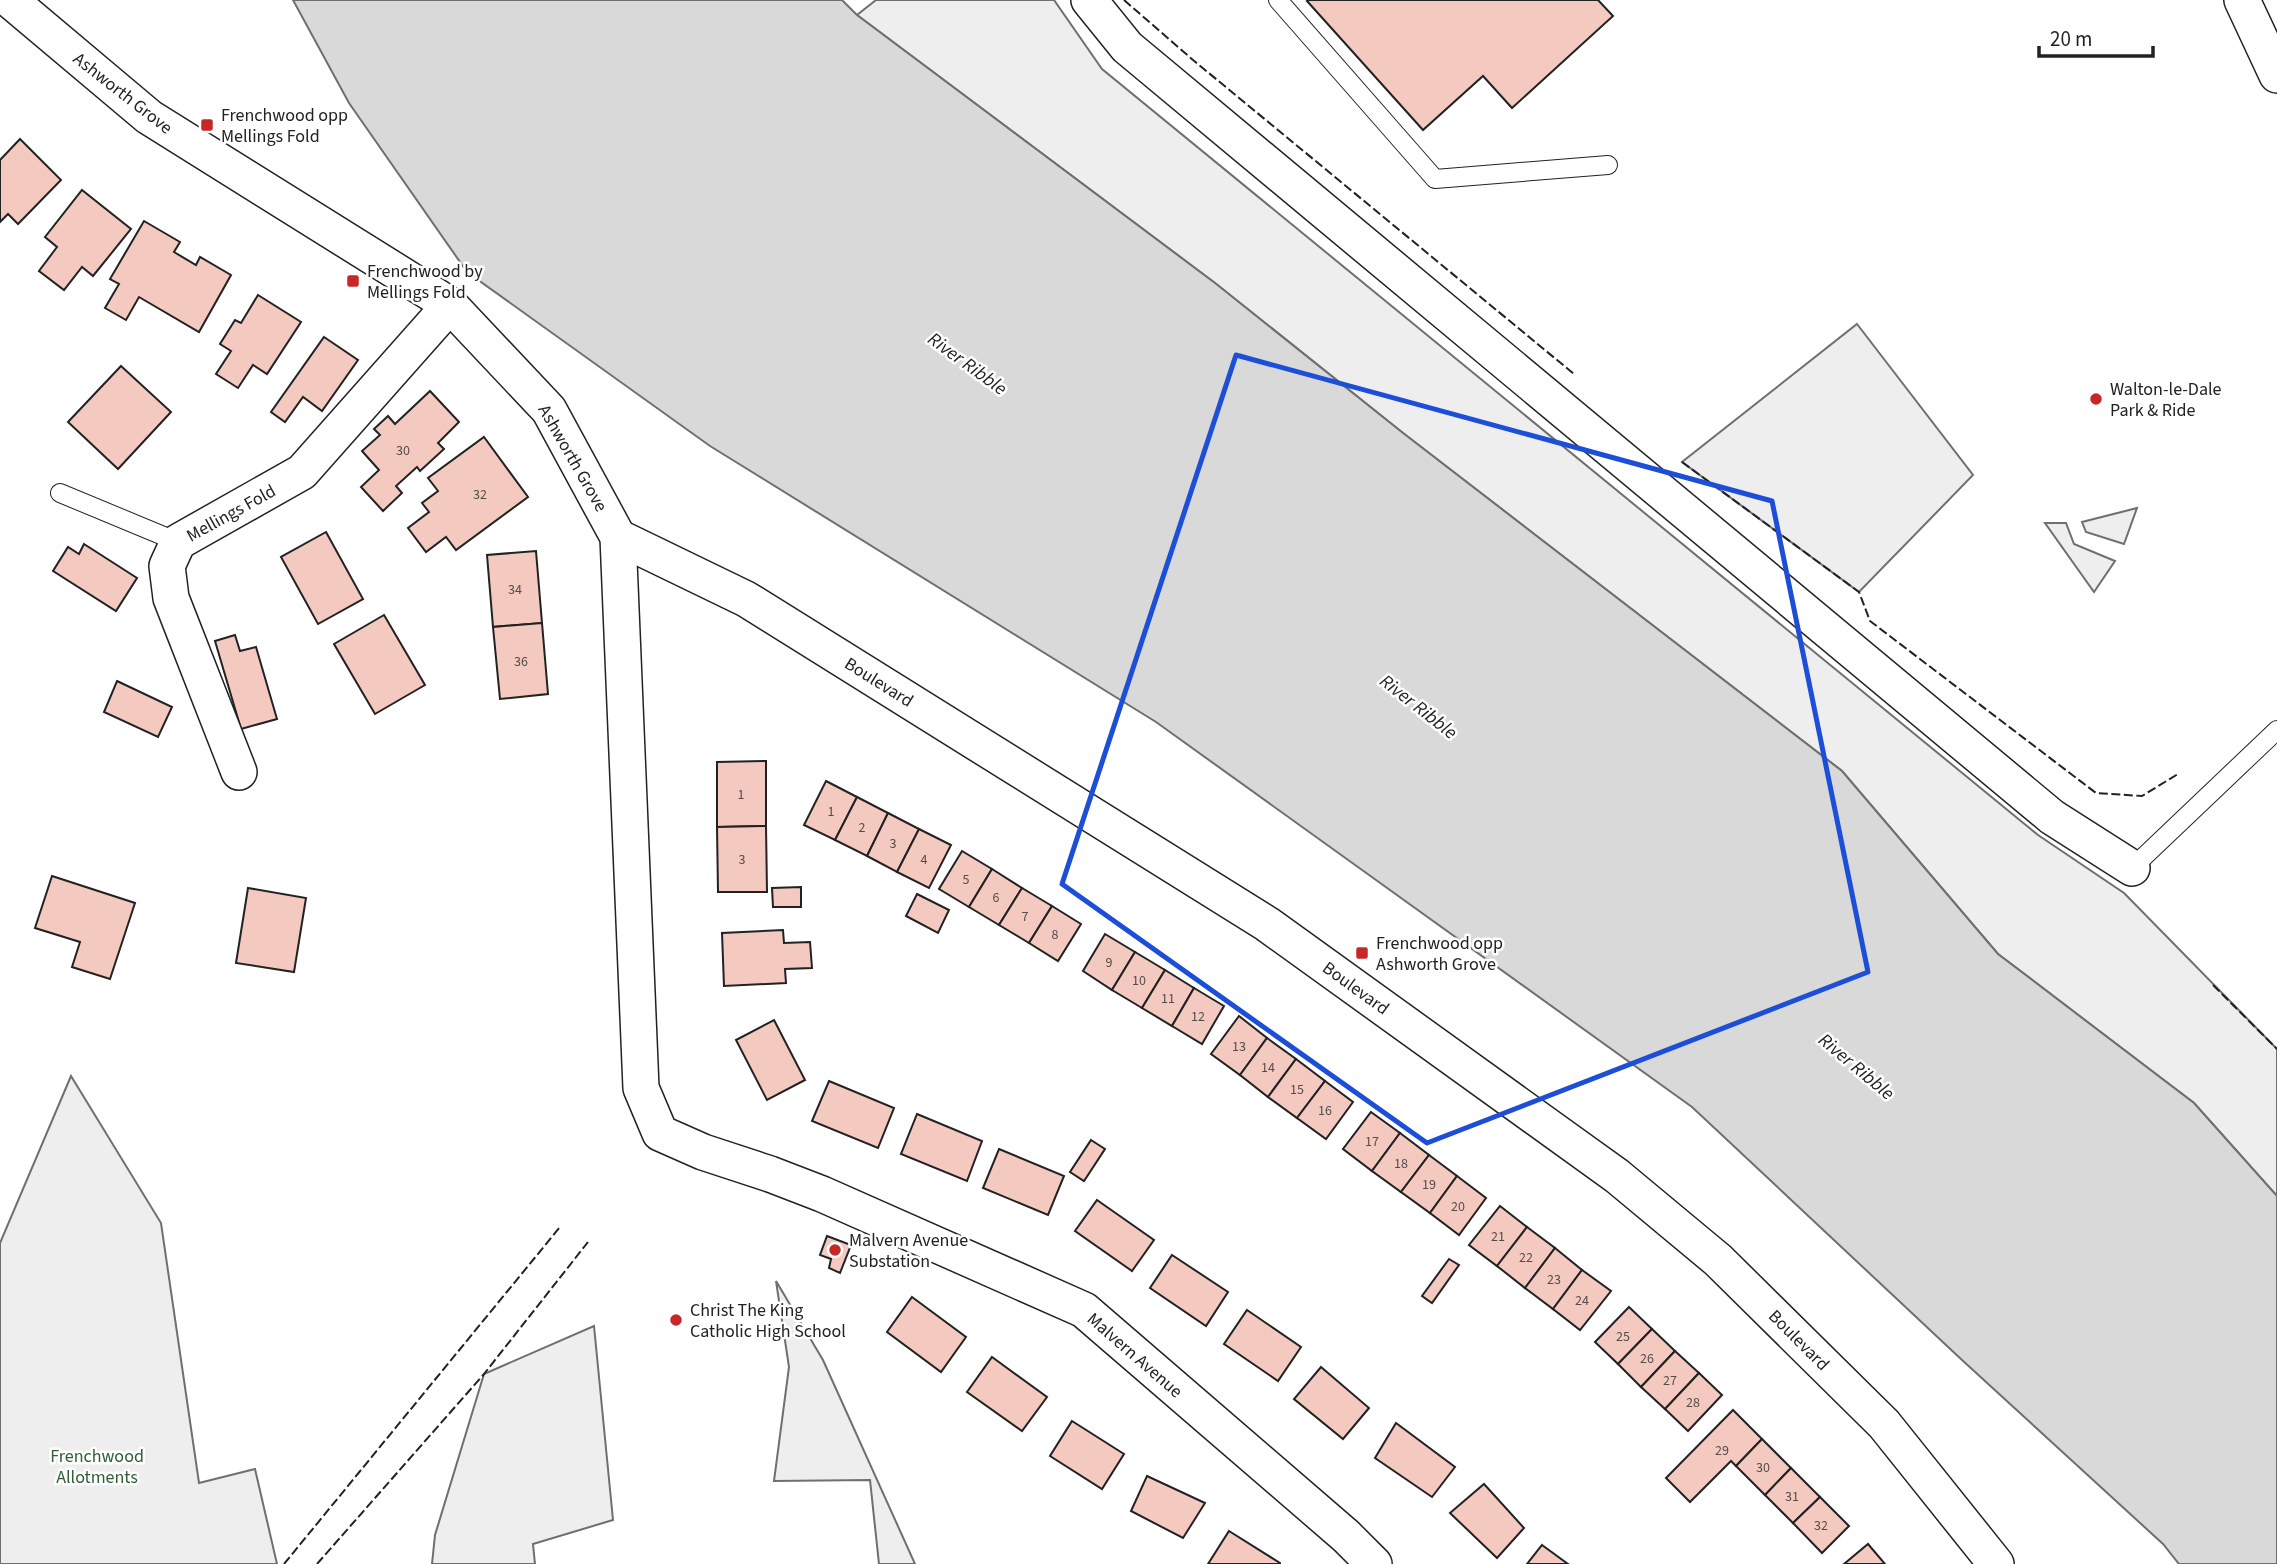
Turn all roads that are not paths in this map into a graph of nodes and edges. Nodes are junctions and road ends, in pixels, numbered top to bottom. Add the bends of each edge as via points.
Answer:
1 (10, 0) edge
2 (1089, 0) edge
3 (1278, 0) edge
4 (2242, 0) edge
5 (2277, 75) edge
6 (1608, 165) dead end
7 (450, 305) junction
8 (61, 493) dead end
9 (618, 537) junction
10 (178, 542) junction
11 (2277, 730) edge
12 (239, 772) dead end
13 (2132, 867) joint
14 (660, 1133) joint
15 (1374, 1564) edge
16 (1996, 1564) edge

1 - 7 street, Ashworth Grove via 149,117
2 - 13 street via 1127,47 2052,817
3 - 6 lane via 1435,179
4 - 5 street
7 - 9 street, Ashworth Grove via 549,410
7 - 10 street, Mellings Fold via 302,472
8 - 10 lane
9 - 14 street, Ashworth Grove via 641,1088
9 - 16 street, Boulevard via 746,599 1255,917 1618,1176 1718,1260 1884,1424
10 - 12 street, Mellings Fold via 167,566 171,598
11 - 13 lane
14 - 15 street, Malvern Avenue via 822,1194 1084,1310

